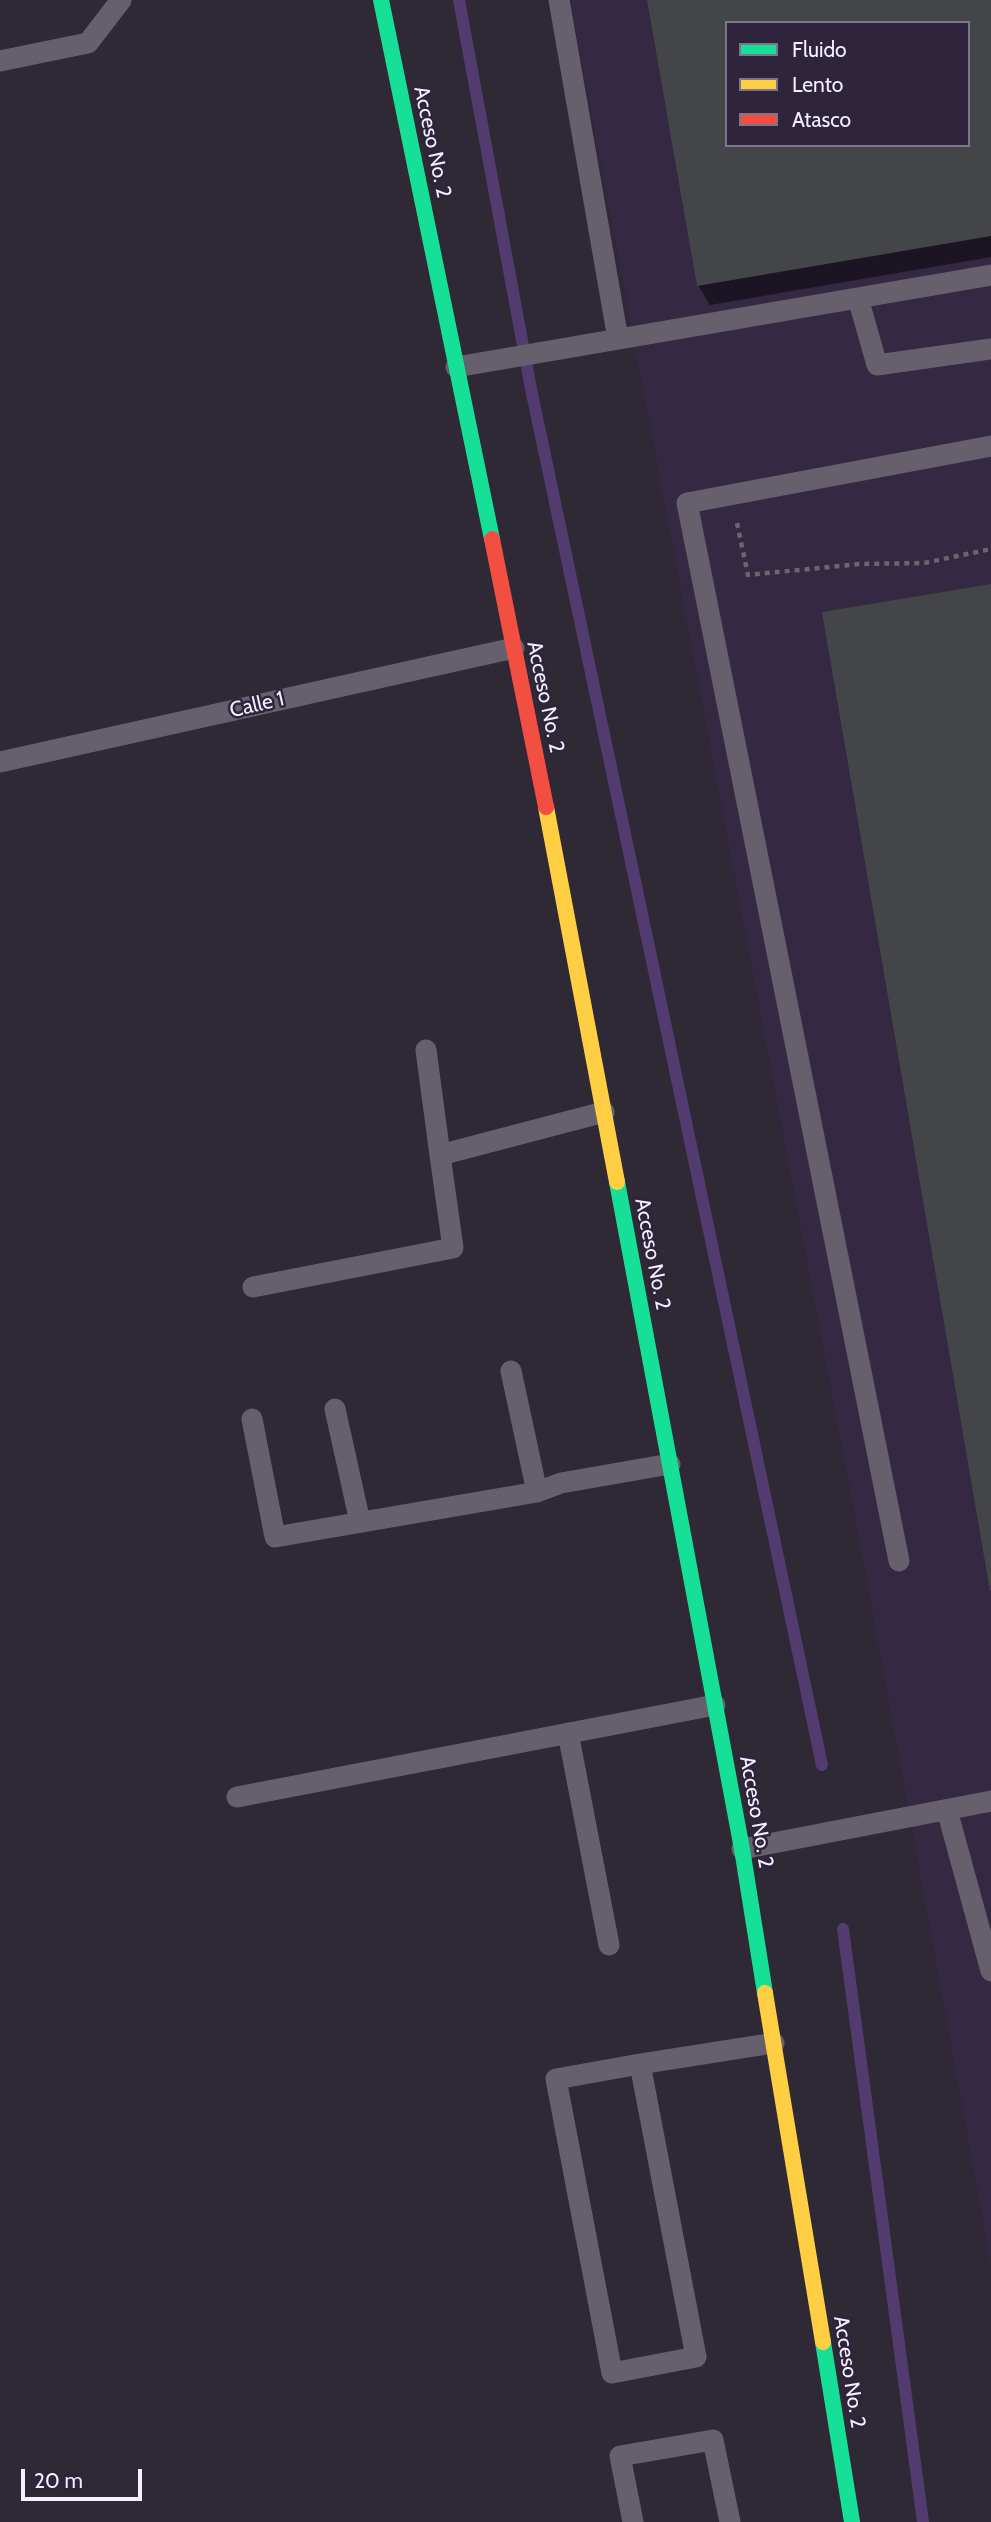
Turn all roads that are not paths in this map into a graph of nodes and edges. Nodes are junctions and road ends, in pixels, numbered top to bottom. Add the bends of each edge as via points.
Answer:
1 (121, 0) edge
2 (381, 0) edge
3 (559, 0) edge
4 (0, 61) edge
5 (991, 275) edge
6 (858, 298) junction
7 (618, 339) junction
8 (991, 349) edge
9 (456, 367) junction
10 (991, 446) edge
11 (514, 648) junction
12 (0, 762) edge
13 (426, 1050) dead end
14 (604, 1112) junction
15 (440, 1155) junction
16 (253, 1287) dead end
17 (511, 1371) dead end
18 (335, 1409) dead end
19 (252, 1419) dead end
20 (670, 1464) junction
21 (537, 1492) junction
22 (360, 1522) junction
23 (899, 1561) dead end
24 (715, 1705) junction
25 (568, 1732) junction
26 (237, 1797) dead end
27 (991, 1801) edge
28 (947, 1810) junction
29 (742, 1849) junction
30 (987, 1943) edge
31 (609, 1945) dead end
32 (991, 1972) edge
33 (774, 2043) junction
34 (639, 2064) junction
35 (633, 2522) edge
36 (730, 2522) edge
37 (852, 2522) edge

1 - 4 lane via 88,43
2 - 9 street, Acceso No. 2
3 - 7 lane
5 - 6 lane
6 - 7 lane
6 - 8 lane via 877,365
7 - 9 lane
9 - 11 street, Acceso No. 2
10 - 23 lane via 687,503
11 - 12 lane, Calle 1
11 - 14 street, Acceso No. 2
13 - 15 lane
14 - 15 lane
14 - 20 street, Acceso No. 2
15 - 16 lane via 453,1248
17 - 21 lane
18 - 22 lane
19 - 22 lane via 275,1538
20 - 21 lane via 561,1483
20 - 24 street, Acceso No. 2
21 - 22 lane
24 - 25 lane
24 - 29 street, Acceso No. 2
25 - 26 lane
25 - 31 lane
27 - 28 lane
28 - 29 lane
28 - 30 lane
29 - 33 street, Acceso No. 2
30 - 32 lane
33 - 34 lane
33 - 37 street, Acceso No. 2
34 - 34 lane via 696,2357 612,2372 556,2079
35 - 36 lane via 620,2456 713,2440

